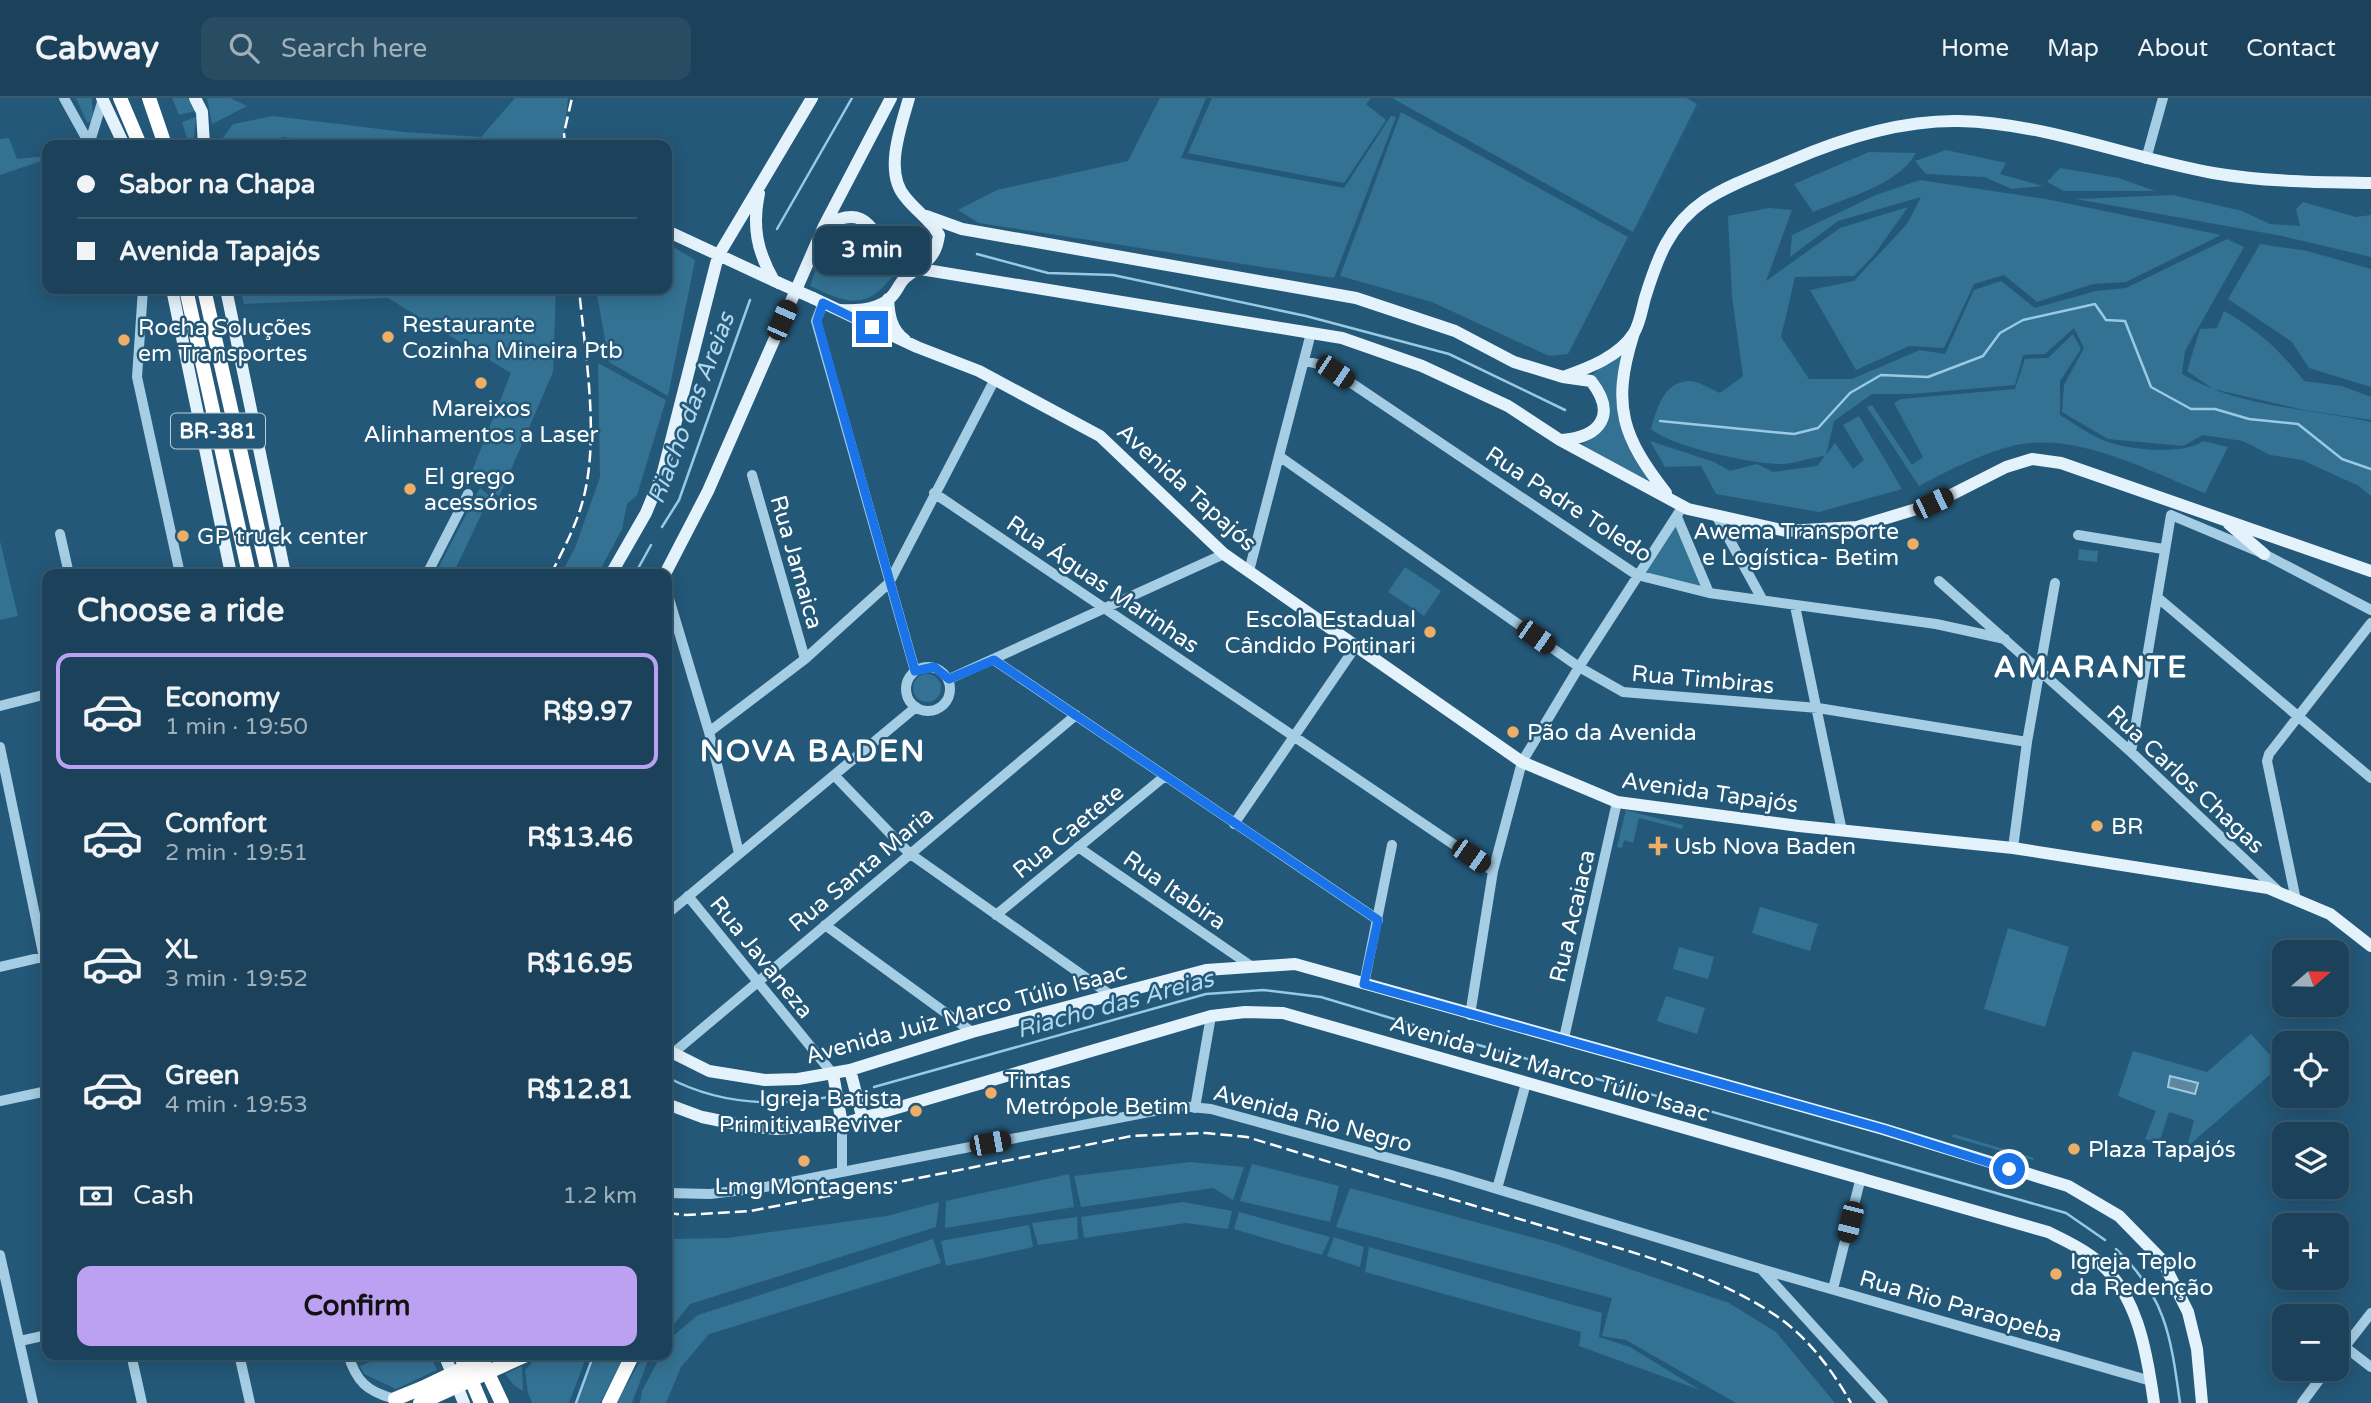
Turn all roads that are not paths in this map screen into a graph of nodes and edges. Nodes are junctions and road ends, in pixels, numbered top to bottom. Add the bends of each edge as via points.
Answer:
1 (66, 98) edge
2 (120, 98) edge
3 (149, 98) edge
4 (195, 98) edge
5 (812, 98) edge
6 (891, 98) edge
7 (909, 98) edge
8 (2163, 98) edge
9 (103, 99) edge
10 (87, 140) edge
11 (91, 140) edge
12 (122, 140) edge
13 (138, 140) edge
14 (163, 140) edge
15 (204, 140) edge
16 (2146, 159) junction
17 (761, 183) junction
18 (2371, 183) edge
19 (926, 216) junction
20 (824, 226) junction
21 (672, 233) edge
22 (718, 256) junction
23 (918, 268) junction
24 (777, 282) junction
25 (143, 294) edge
26 (173, 294) edge
27 (187, 294) edge
28 (206, 294) edge
29 (227, 294) edge
30 (888, 299) junction
31 (818, 300) junction
32 (836, 310) junction
33 (1311, 333) junction
34 (1634, 333) junction
35 (917, 348) junction
36 (1305, 361) junction
37 (1563, 377) junction
38 (995, 379) junction
39 (1560, 440) junction
40 (1279, 456) junction
41 (752, 475) dead end
42 (934, 493) junction
43 (468, 494) dead end
44 (1670, 499) junction
45 (1680, 511) junction
46 (1716, 515) junction
47 (2223, 519) junction
48 (60, 534) dead end
49 (2078, 535) dead end
50 (2163, 549) junction
51 (1224, 554) junction
52 (2264, 554) junction
53 (68, 569) edge
54 (179, 569) edge
55 (230, 569) edge
56 (248, 569) edge
57 (267, 569) edge
58 (284, 569) edge
59 (430, 569) edge
60 (614, 569) edge
61 (668, 569) edge
62 (2371, 570) edge
63 (1249, 571) junction
64 (1637, 575) junction
65 (1939, 581) dead end
66 (889, 583) junction
67 (2055, 583) dead end
68 (1710, 593) junction
69 (2157, 597) junction
70 (1762, 599) junction
71 (1795, 606) junction
72 (1105, 608) junction
73 (672, 610) edge
74 (2371, 610) edge
75 (2371, 623) edge
76 (2005, 639) junction
77 (1356, 646) junction
78 (805, 659) junction
79 (994, 660) junction
80 (1579, 667) junction
81 (2041, 670) junction
82 (915, 671) junction
83 (949, 679) junction
84 (42, 695) edge
85 (0, 706) edge
86 (916, 707) junction
87 (1818, 708) junction
88 (1076, 715) junction
89 (2296, 717) junction
90 (709, 732) junction
91 (1295, 737) junction
92 (2027, 742) junction
93 (0, 747) edge
94 (2131, 752) junction
95 (1522, 762) junction
96 (834, 775) junction
97 (1165, 776) junction
98 (2371, 778) edge
99 (1617, 802) junction
100 (1234, 824) junction
101 (1842, 831) junction
102 (1392, 845) dead end
103 (1078, 847) junction
104 (2013, 848) junction
105 (740, 853) junction
106 (909, 853) junction
107 (1493, 871) junction
108 (2280, 893) junction
109 (688, 896) junction
110 (2296, 900) junction
111 (672, 910) edge
112 (996, 915) junction
113 (1378, 920) junction
114 (825, 925) junction
115 (2369, 939) edge
116 (42, 942) edge
117 (42, 957) edge
118 (1251, 965) junction
119 (0, 967) edge
120 (758, 983) junction
121 (1364, 984) junction
122 (1112, 996) junction
123 (1211, 1016) junction
124 (1471, 1016) junction
125 (972, 1032) junction
126 (1564, 1038) junction
127 (672, 1050) edge
128 (672, 1053) edge
129 (850, 1070) junction
130 (833, 1074) junction
131 (1526, 1083) junction
132 (42, 1092) edge
133 (0, 1101) edge
134 (672, 1106) edge
135 (1195, 1108) junction
136 (862, 1116) junction
137 (842, 1124) junction
138 (842, 1172) junction
139 (1861, 1177) junction
140 (1497, 1189) junction
141 (672, 1193) edge
142 (0, 1255) edge
143 (1761, 1269) junction
144 (1833, 1289) junction
145 (2371, 1313) edge
146 (42, 1336) edge
147 (2349, 1336) edge
148 (20, 1341) junction
149 (2349, 1350) edge
150 (132, 1360) edge
151 (241, 1360) edge
152 (351, 1360) edge
153 (446, 1360) edge
154 (463, 1360) edge
155 (481, 1360) edge
156 (483, 1360) edge
157 (513, 1360) edge
158 (629, 1360) edge
159 (2371, 1367) edge
160 (2151, 1381) junction
161 (2318, 1381) edge
162 (421, 1396) edge
163 (391, 1401) edge
164 (33, 1403) edge
165 (142, 1403) edge
166 (250, 1403) edge
167 (464, 1403) edge
168 (481, 1403) edge
169 (502, 1403) edge
170 (609, 1403) edge
171 (1883, 1403) edge
172 (2154, 1403) edge
173 (2202, 1403) edge
174 (2302, 1403) edge

1 - 10 street via 68,110
2 - 13 highway
3 - 14 highway
4 - 15 main road via 202,112
5 - 17 main road
6 - 20 main road
7 - 19 main road via 894,169 904,197
8 - 16 street
9 - 11 street
9 - 12 main road
16 - 18 main road via 2278,181
16 - 34 main road via 2019,128 1958,121 1884,130 1828,145 1705,201 1674,228 1657,259
17 - 22 main road
17 - 24 main road via 756,239 762,260
19 - 23 main road via 939,235 937,249
19 - 37 main road via 962,229 1356,298 1454,331 1514,362
20 - 23 main road via 840,217 860,217 893,259 902,266
20 - 61 main road via 708,491
21 - 22 main road
22 - 24 main road
22 - 60 main road via 663,472
23 - 30 main road
23 - 33 main road
24 - 31 main road, Avenida Tapajós, bridge
25 - 54 street via 136,377
26 - 55 main road, BR-381
27 - 56 highway, BR-381
28 - 57 highway, BR-381
29 - 58 main road, BR-381
30 - 32 main road via 865,309
30 - 35 main road via 888,315 898,335
31 - 32 main road, Avenida Tapajós
31 - 66 street via 817,321
32 - 35 main road, Avenida Tapajós
33 - 36 street
33 - 39 main road via 1342,338 1422,366 1508,406
34 - 37 main road via 1595,365
34 - 44 main road via 1623,368 1624,425 1634,450
35 - 38 main road, Avenida Tapajós
36 - 40 street
36 - 64 street, Rua Padre Toledo via 1326,366
37 - 39 main road via 1591,381 1605,408 1601,423 1591,434
38 - 42 street
38 - 51 main road, Avenida Tapajós via 1100,436
39 - 44 main road
40 - 63 street
40 - 80 street, Rua Timbiras
41 - 78 street, Rua Jamaica
42 - 66 street
42 - 72 street, Rua Águas Marinhas
43 - 59 street
44 - 45 main road
45 - 46 main road
45 - 64 street
45 - 68 street
46 - 47 main road via 1786,531 1857,527 1933,503 2032,459 2061,463
46 - 70 street
47 - 52 main road
47 - 62 main road
48 - 53 street
49 - 50 street
50 - 52 street via 2171,515
50 - 69 street
51 - 63 main road, Avenida Tapajós
51 - 72 street
52 - 74 street
63 - 77 main road, Avenida Tapajós
64 - 68 street, Rua Padre Toledo
64 - 80 street
65 - 76 street, Rua Carlos Chagas
66 - 78 street
66 - 82 street
67 - 81 street
68 - 70 street, Rua Padre Toledo
69 - 89 street
69 - 94 street
70 - 71 street, Rua Padre Toledo
71 - 76 street, Rua Padre Toledo via 1937,624
71 - 87 street
72 - 79 street
72 - 91 street, Rua Águas Marinhas
73 - 90 street
75 - 89 street
76 - 81 street, Rua Carlos Chagas
77 - 91 street
77 - 95 main road, Avenida Tapajós
78 - 90 street
79 - 83 street
79 - 88 street
80 - 87 street, Rua Timbiras via 1623,692
80 - 95 street
81 - 92 street
81 - 94 street, Rua Carlos Chagas
82 - 83 street via 934,667
82 - 86 street via 906,689
83 - 86 street via 950,693 943,706 930,711
84 - 85 street
86 - 96 street
87 - 92 street, Rua Timbiras
87 - 101 street
88 - 97 street
88 - 106 street, Rua Santa Maria
89 - 98 street
89 - 110 street via 2267,761
90 - 105 street
91 - 100 street
91 - 107 street, Rua Águas Marinhas
92 - 104 street
93 - 116 street
94 - 108 street, Rua Carlos Chagas
95 - 99 main road, Avenida Tapajós
95 - 107 street
96 - 105 street
96 - 106 street
97 - 100 street
97 - 103 street, Rua Caetete
99 - 101 main road, Avenida Tapajós
99 - 126 street, Rua Acaiaca
100 - 113 street
101 - 104 main road, Avenida Tapajós
102 - 113 street
103 - 112 street, Rua Caetete
103 - 118 street, Rua Itabira
104 - 108 main road, Avenida Tapajós
105 - 109 street
106 - 112 street
106 - 114 street, Rua Santa Maria
107 - 124 street
108 - 110 main road, Avenida Tapajós
109 - 111 street
109 - 120 street, Rua Javaneza
110 - 115 main road, Avenida Tapajós
112 - 122 street
113 - 121 street
114 - 120 street, Rua Santa Maria
114 - 125 street
117 - 119 street
118 - 121 main road, Avenida Juiz Marco Túlio Isaac via 1295,964
118 - 122 main road, Avenida Juiz Marco Túlio Isaac via 1206,970
120 - 127 street, Rua Santa Maria
120 - 130 street, Rua Javaneza
121 - 124 main road, Avenida Juiz Marco Túlio Isaac
122 - 125 main road, Avenida Juiz Marco Túlio Isaac
123 - 131 main road, Avenida Juiz Marco Túlio Isaac via 1283,1013
123 - 135 street
123 - 136 main road, Avenida Juiz Marco Túlio Isaac
124 - 126 main road, Avenida Juiz Marco Túlio Isaac
125 - 129 main road, Avenida Juiz Marco Túlio Isaac
126 - 173 main road, Avenida Juiz Marco Túlio Isaac via 1663,1070 1883,1129 2068,1186 2088,1197 2119,1216 2162,1260 2188,1312
128 - 130 main road, Avenida Juiz Marco Túlio Isaac via 709,1071 765,1080
129 - 130 main road, Avenida Juiz Marco Túlio Isaac
129 - 136 main road
130 - 137 main road
131 - 139 main road, Avenida Juiz Marco Túlio Isaac
131 - 140 street
132 - 133 street
134 - 137 main road, Avenida Juiz Marco Túlio Isaac via 746,1126 776,1129
135 - 138 street, Avenida Rio Negro via 1180,1106
135 - 140 street, Avenida Rio Negro
136 - 137 main road, Avenida Juiz Marco Túlio Isaac
137 - 138 street
138 - 141 street, Avenida Rio Negro via 710,1194
139 - 144 street
139 - 160 main road, Avenida Juiz Marco Túlio Isaac via 2048,1232 2093,1256 2118,1282 2133,1310
140 - 143 street, Avenida Rio Negro
142 - 148 street
143 - 144 street, Rua Rio Paraopeba
143 - 171 street
144 - 160 street, Rua Rio Paraopeba
145 - 147 street
146 - 148 street
148 - 164 street
149 - 159 street
150 - 165 street
151 - 166 street
152 - 163 street via 361,1385
153 - 167 main road
154 - 168 highway
155 - 169 highway
156 - 162 highway, bridge
157 - 162 highway, bridge
158 - 170 highway
160 - 172 main road, Avenida Juiz Marco Túlio Isaac
161 - 174 street
162 - 163 highway

